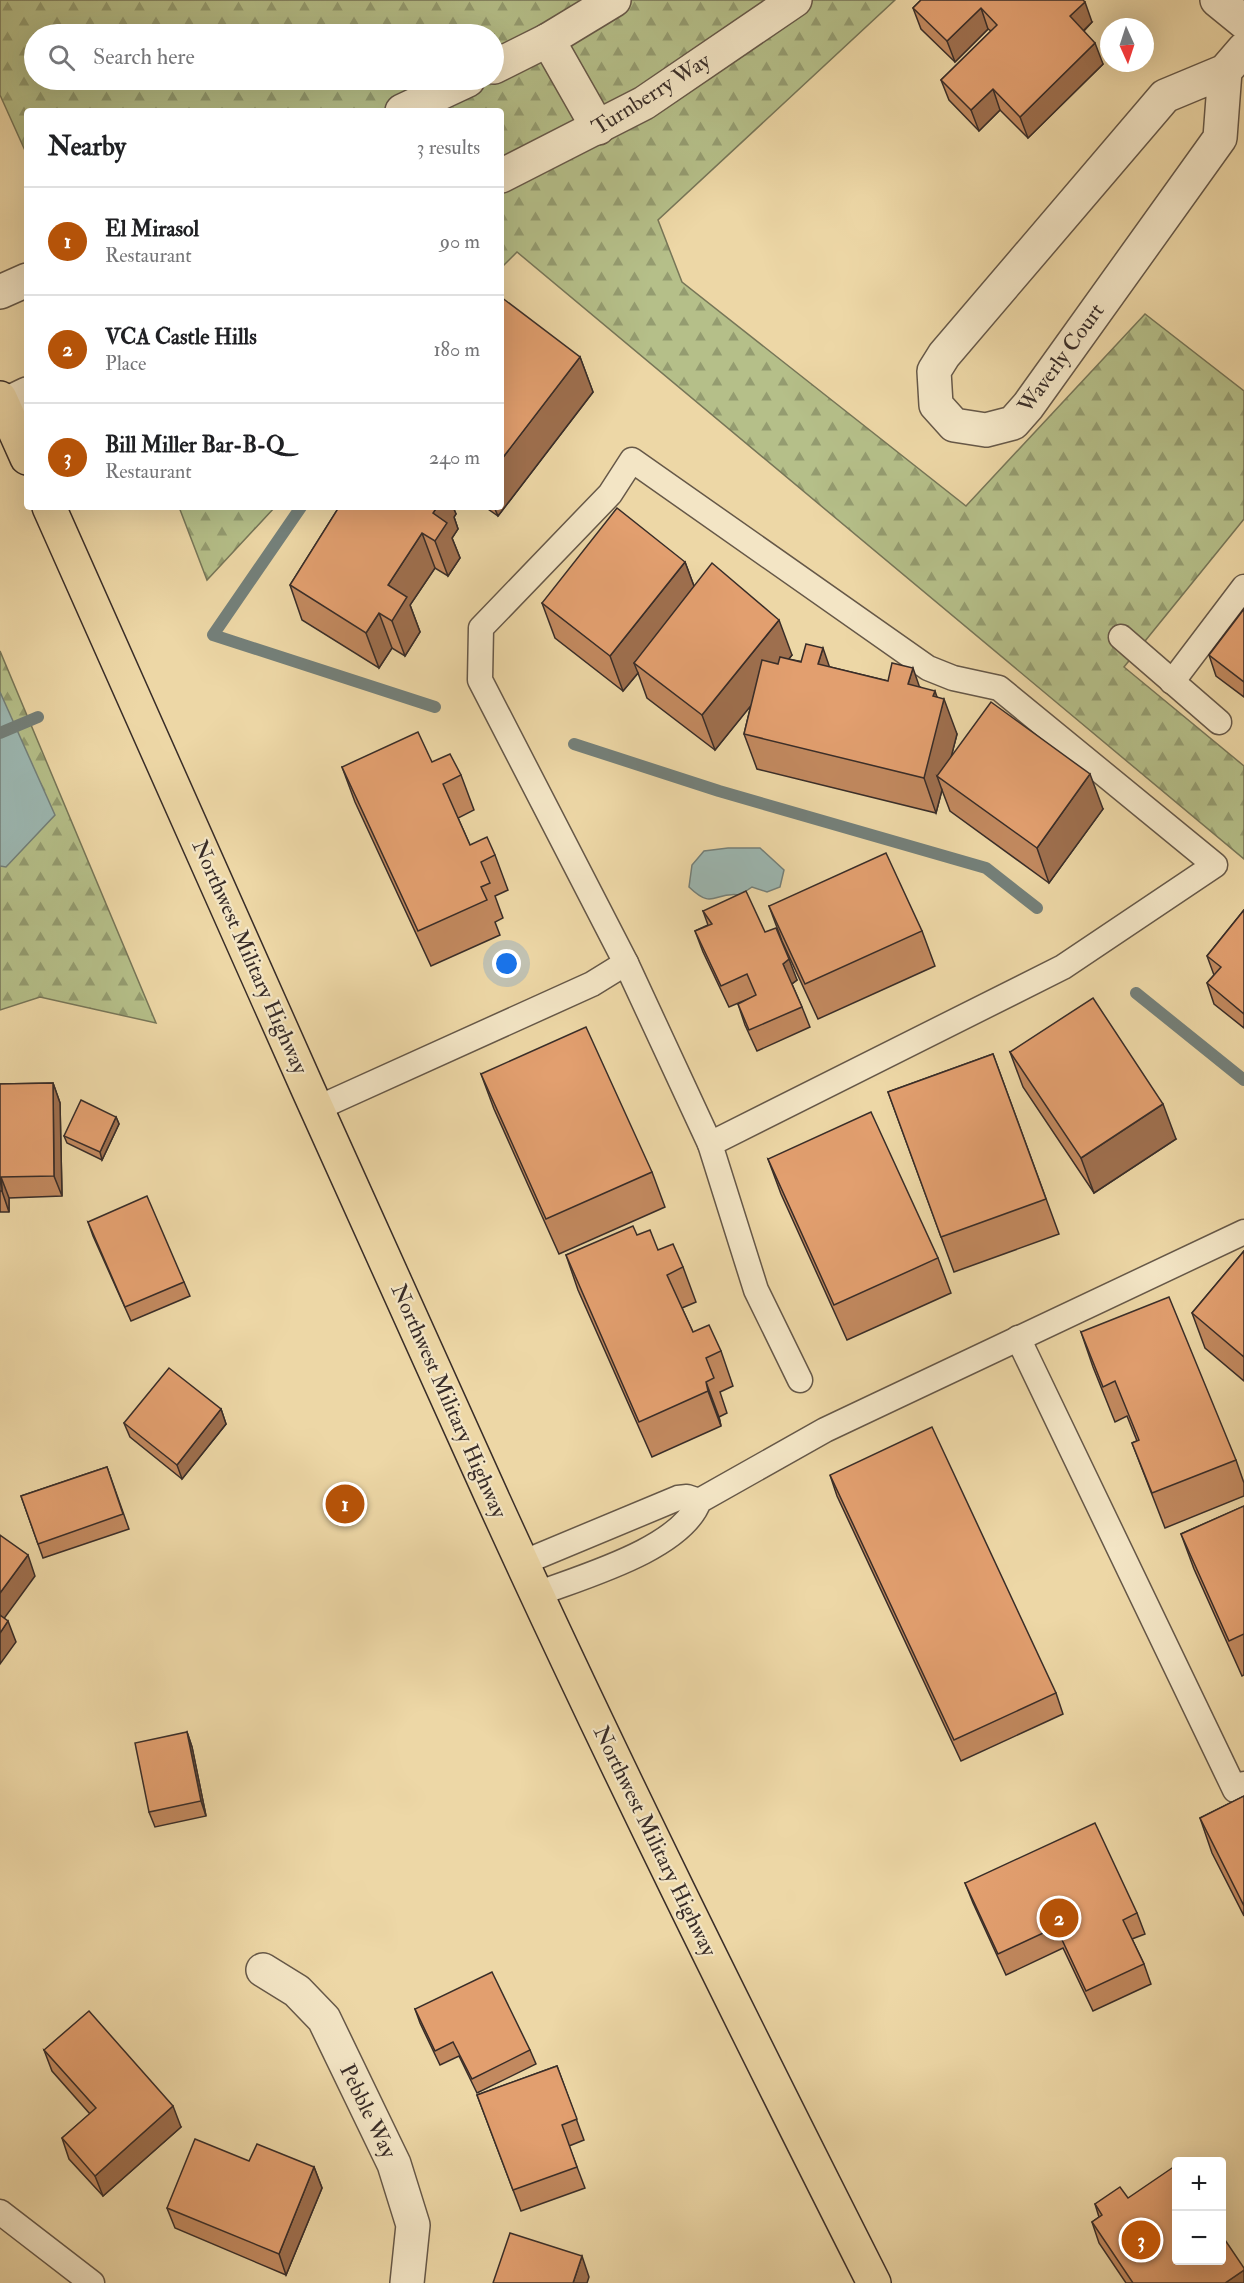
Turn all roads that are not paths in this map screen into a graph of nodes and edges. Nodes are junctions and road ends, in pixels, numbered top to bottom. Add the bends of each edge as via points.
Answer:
1 (614, 0) edge
2 (795, 0) edge
3 (1217, 0) edge
4 (1244, 22) edge
5 (548, 40) junction
6 (1235, 60) edge
7 (504, 62) edge
8 (447, 90) edge
9 (408, 108) edge
10 (598, 128) junction
11 (504, 175) edge
12 (24, 281) edge
13 (0, 292) edge
14 (8, 401) edge
15 (24, 449) edge
16 (50, 510) edge
17 (1244, 587) edge
18 (1121, 637) dead end
19 (1172, 682) junction
20 (1219, 722) dead end
21 (626, 963) junction
22 (318, 1108) junction
23 (710, 1144) junction
24 (1244, 1232) edge
25 (1018, 1338) junction
26 (800, 1380) dead end
27 (699, 1502) junction
28 (522, 1563) junction
29 (537, 1594) junction
30 (1244, 1784) edge
31 (263, 1970) dead end
32 (0, 2212) edge
33 (92, 2283) edge
34 (407, 2283) edge
35 (874, 2283) edge

1 - 5 street
2 - 10 street, Turnberry Way via 644,103
3 - 4 street
5 - 7 street
5 - 10 street
6 - 6 street, Waverly Court via 1165,96 944,355 934,370 936,405 954,425 986,430 1012,423 1028,406 1220,138
8 - 9 street
10 - 11 street, Turnberry Way
12 - 13 street
14 - 15 main road
16 - 22 main road, Northwest Military Highway
17 - 19 lane
18 - 19 lane
19 - 20 lane
21 - 22 lane via 592,984
21 - 23 lane
21 - 23 lane via 480,680 481,628 610,494 633,460 928,668 999,688 1215,865 1063,967
22 - 28 main road, Northwest Military Highway
23 - 26 lane via 756,1290
24 - 25 lane
25 - 27 lane via 825,1430
25 - 30 lane via 1235,1790
27 - 28 lane via 678,1498
27 - 29 lane via 686,1521 651,1548
28 - 29 main road, Northwest Military Highway
29 - 35 main road, Northwest Military Highway via 725,1987
31 - 34 street, Pebble Way via 297,1991 324,2019 394,2164 413,2225
32 - 33 lane

